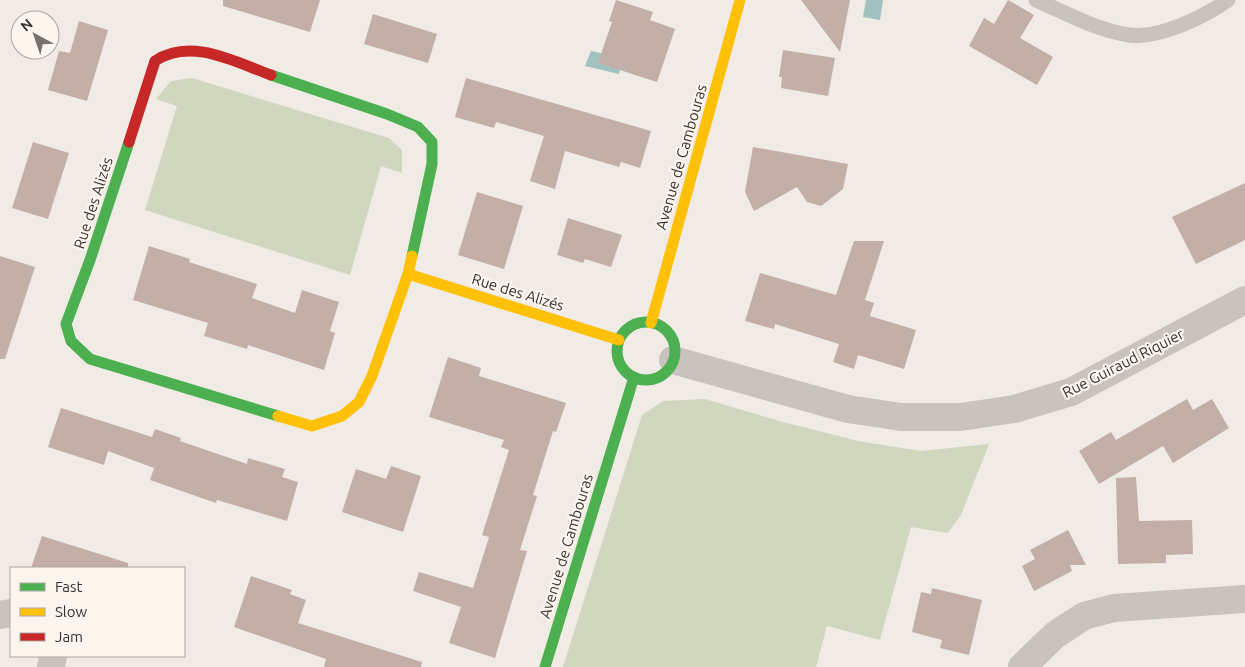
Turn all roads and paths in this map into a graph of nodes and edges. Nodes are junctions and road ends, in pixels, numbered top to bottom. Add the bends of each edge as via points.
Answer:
1 (740, 0) edge
2 (1036, 0) edge
3 (1228, 0) edge
4 (408, 274) junction
5 (1245, 300) edge
6 (651, 323) junction
7 (619, 340) junction
8 (673, 360) junction
9 (634, 377) junction
10 (1245, 599) edge
11 (545, 667) edge
12 (1022, 667) edge

1 - 6 street, Avenue de Cambouras
2 - 3 lane via 1093,26 1130,35 1165,31
4 - 4 street, Rue des Alizés via 432,164 432,142 418,127 204,52 187,49 169,51 154,61 66,324 71,341 90,359 312,426 342,416 359,402 372,376
4 - 7 street, Rue des Alizés
5 - 8 street, Rue Guiraud Riquier via 1072,392 1014,410 961,417 901,417 848,410
6 - 7 street via 630,327
6 - 8 street via 666,331 672,339
7 - 9 street via 618,359 622,368
8 - 9 street via 655,379
9 - 11 street, Avenue de Cambouras
10 - 12 street via 1114,608 1084,616 1054,635

